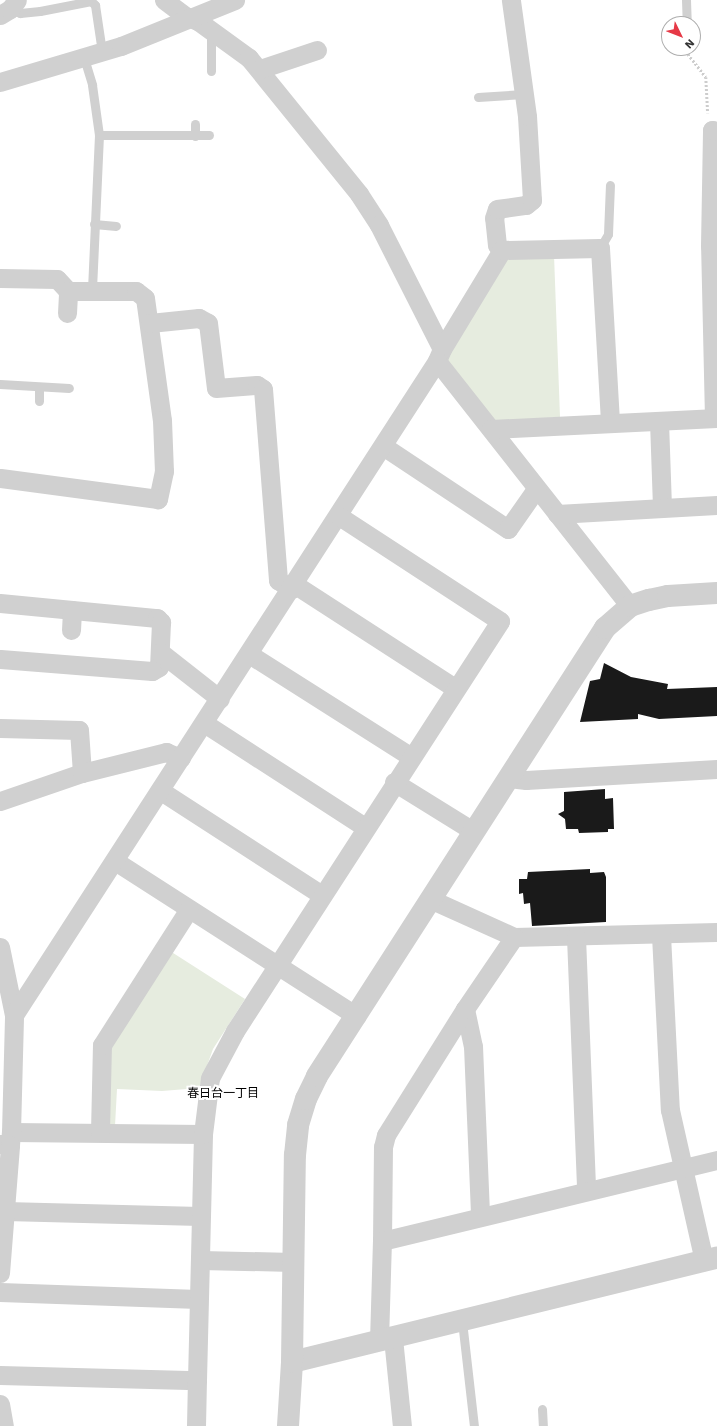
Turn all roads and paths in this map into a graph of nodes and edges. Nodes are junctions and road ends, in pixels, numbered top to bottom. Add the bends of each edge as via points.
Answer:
1 (164, 0) edge
2 (235, 0) edge
3 (511, 0) edge
4 (686, 0) edge
5 (9, 8) edge
6 (687, 16) edge
7 (191, 19) junction
8 (214, 33) junction
9 (317, 50) dead end
10 (102, 52) junction
11 (690, 56) edge
12 (84, 58) junction
13 (260, 69) junction
14 (211, 72) dead end
15 (7, 85) edge
16 (524, 94) junction
17 (478, 97) dead end
18 (195, 124) dead end
19 (714, 131) edge
20 (99, 135) junction
21 (209, 135) dead end
22 (195, 136) junction
23 (610, 185) dead end
24 (94, 224) junction
25 (116, 226) dead end
26 (600, 248) junction
27 (502, 250) junction
28 (0, 278) edge
29 (92, 290) junction
30 (68, 291) junction
31 (67, 313) dead end
32 (150, 323) junction
33 (439, 355) junction
34 (0, 384) edge
35 (39, 387) junction
36 (69, 388) dead end
37 (39, 401) dead end
38 (715, 418) edge
39 (659, 421) junction
40 (610, 423) junction
41 (491, 429) junction
42 (383, 446) junction
43 (0, 478) edge
44 (536, 489) junction
45 (717, 505) edge
46 (662, 507) junction
47 (557, 514) junction
48 (339, 516) junction
49 (293, 587) junction
50 (717, 593) edge
51 (0, 604) edge
52 (630, 606) junction
53 (72, 610) junction
54 (71, 630) dead end
55 (160, 652) junction
56 (249, 654) junction
57 (0, 658) edge
58 (455, 688) junction
59 (220, 699) junction
60 (204, 723) junction
61 (0, 728) edge
62 (411, 757) junction
63 (181, 758) junction
64 (717, 769) edge
65 (82, 773) junction
66 (509, 778) junction
67 (394, 782) junction
68 (161, 791) junction
69 (0, 801) edge
70 (365, 827) junction
71 (474, 831) junction
72 (115, 862) junction
73 (322, 895) junction
74 (430, 899) junction
75 (189, 909) junction
76 (717, 932) edge
77 (662, 935) junction
78 (514, 937) junction
79 (576, 937) junction
80 (0, 947) edge
81 (277, 965) junction
82 (465, 1009) junction
83 (14, 1014) junction
84 (356, 1016) junction
85 (100, 1132) junction
86 (202, 1134) junction
87 (7, 1140) edge
88 (717, 1160) edge
89 (682, 1169) junction
90 (586, 1191) junction
91 (5, 1211) junction
92 (200, 1216) junction
93 (480, 1216) junction
94 (1, 1233) edge
95 (382, 1240) junction
96 (710, 1259) edge
97 (200, 1260) junction
98 (293, 1262) junction
99 (0, 1273) edge
100 (0, 1292) edge
101 (198, 1299) junction
102 (462, 1321) junction
103 (386, 1339) junction
104 (292, 1362) junction
105 (0, 1375) edge
106 (197, 1380) junction
107 (0, 1404) edge
108 (542, 1409) dead end
109 (4, 1426) edge
110 (196, 1426) edge
111 (288, 1426) edge
112 (402, 1426) edge
113 (474, 1426) edge
114 (542, 1426) edge

1 - 7 street
2 - 7 street
3 - 16 street
4 - 6 lane
5 - 10 lane via 20,13 91,1 95,5
7 - 8 street
7 - 10 street
8 - 13 street
8 - 14 lane via 211,38
9 - 13 street
10 - 12 street
11 - 19 path via 706,77 708,124
12 - 15 street
12 - 20 lane via 92,84
13 - 33 street via 359,194 379,225
16 - 17 lane
16 - 27 street via 532,200 526,205 497,209 494,218 497,245
18 - 22 lane
19 - 38 street via 710,246
20 - 22 lane
20 - 24 lane
21 - 22 lane
23 - 26 lane via 608,234
24 - 25 lane
24 - 29 lane
26 - 27 street
26 - 40 street
27 - 33 street
28 - 30 street via 57,279
29 - 30 street
29 - 32 street via 136,291 145,298
30 - 31 street
32 - 43 street via 156,429 164,471 160,505
32 - 49 street via 199,318 208,323 216,388 257,386 263,390 263,443 278,580
33 - 41 street
33 - 42 street
34 - 35 lane
35 - 36 lane
35 - 37 lane
38 - 39 street
39 - 40 street
39 - 46 street
40 - 41 street
41 - 44 street
42 - 44 street via 508,529
42 - 48 street
44 - 47 street
45 - 46 street
46 - 47 street
47 - 52 street
48 - 49 street
48 - 58 street via 500,621
49 - 56 street
49 - 58 street
50 - 52 street via 668,596
51 - 53 street
52 - 66 street via 605,628
53 - 54 street
53 - 55 street via 157,618 161,622
55 - 57 street via 159,667 152,671
55 - 59 street
56 - 59 street
56 - 62 street
58 - 62 street
59 - 60 street
60 - 63 street
60 - 70 street
61 - 65 street via 79,730
62 - 67 street
63 - 65 street via 166,752
63 - 68 street
64 - 66 street via 526,780
65 - 69 street
66 - 71 street
67 - 70 street
67 - 71 street
68 - 72 street
68 - 73 street
70 - 73 street
71 - 74 street
72 - 75 street
72 - 83 street
73 - 81 street
74 - 78 street
74 - 84 street
75 - 81 street
75 - 85 street via 102,1045
76 - 77 street
77 - 79 street
77 - 89 street via 670,1110
78 - 79 street
78 - 82 street
79 - 90 street
80 - 83 street
81 - 84 street
81 - 86 street via 220,1056 210,1078
82 - 93 street via 473,1046
82 - 95 street via 386,1135 383,1147
83 - 87 street
84 - 98 street via 317,1076 298,1125
85 - 86 street
85 - 87 street
86 - 92 street
87 - 91 street
88 - 89 street
89 - 90 street
89 - 96 street
90 - 93 street
91 - 92 street
91 - 94 street
92 - 97 street
93 - 95 street
94 - 99 street
95 - 103 street
96 - 102 street
97 - 98 street
97 - 101 street
98 - 104 street
100 - 101 street
101 - 106 street
102 - 103 street
102 - 113 lane
103 - 104 street
103 - 112 street
104 - 111 street
105 - 106 street
106 - 110 street
107 - 109 street
108 - 114 lane

